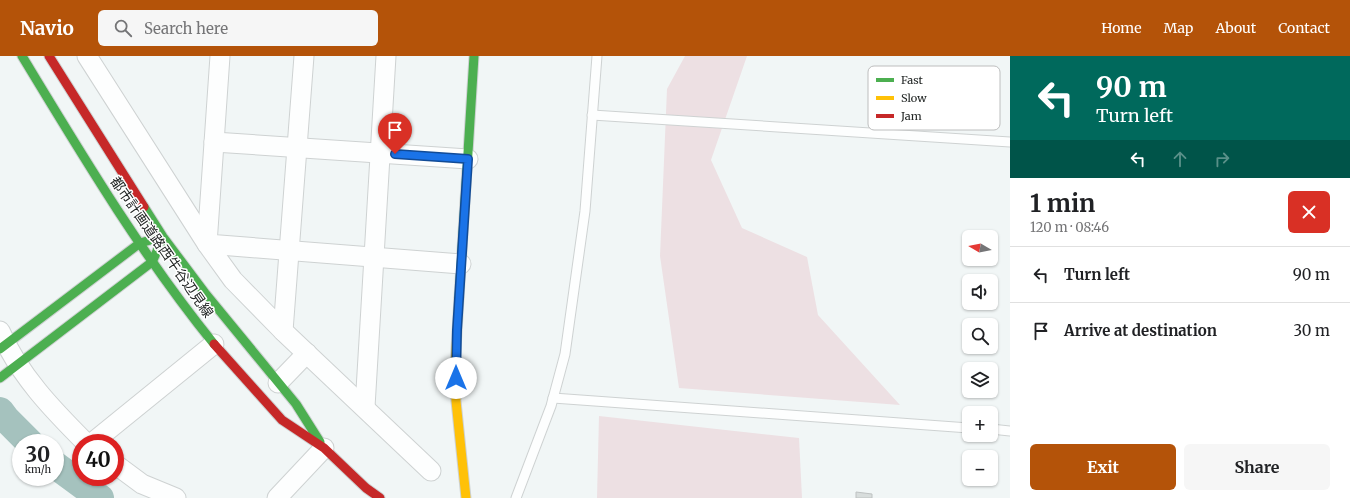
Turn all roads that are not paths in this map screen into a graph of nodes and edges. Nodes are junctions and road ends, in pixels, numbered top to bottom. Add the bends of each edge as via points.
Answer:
1 (22, 56) edge
2 (49, 56) edge
3 (87, 56) edge
4 (220, 56) edge
5 (304, 56) edge
6 (386, 56) edge
7 (474, 56) edge
8 (597, 56) edge
9 (592, 115) junction
10 (214, 142) junction
11 (1010, 142) edge
12 (297, 148) junction
13 (380, 153) junction
14 (468, 159) junction
15 (163, 237) junction
16 (140, 243) junction
17 (207, 244) junction
18 (289, 250) junction
19 (374, 257) junction
20 (152, 262) junction
21 (461, 264) junction
22 (283, 331) junction
23 (2, 343) edge
24 (214, 344) junction
25 (307, 353) junction
26 (15, 366) junction
27 (0, 378) edge
28 (278, 383) junction
29 (553, 398) junction
30 (365, 407) junction
31 (962, 427) edge
32 (998, 430) edge
33 (1010, 431) edge
34 (77, 434) edge
35 (103, 434) edge
36 (324, 448) junction
37 (124, 471) edge
38 (431, 471) dead end
39 (176, 498) edge
40 (278, 498) edge
41 (380, 498) edge
42 (466, 498) edge
43 (516, 498) edge

1 - 16 main road, 都市計画道路西牛谷辺見線
2 - 15 main road, 都市計画道路西牛谷辺見線
3 - 17 street
4 - 10 street
5 - 12 street
6 - 13 street
7 - 14 main road
8 - 9 lane
9 - 11 lane
9 - 29 lane via 585,211 565,354
10 - 12 street
10 - 17 street
12 - 13 street
12 - 18 street
13 - 14 street
13 - 19 street
14 - 21 main road
15 - 16 main road
15 - 20 main road
15 - 28 main road, 都市計画道路西牛谷辺見線 via 205,294
16 - 20 main road, 都市計画道路西牛谷辺見線
16 - 23 main road
17 - 18 street
17 - 22 street via 233,280
18 - 19 street
18 - 22 street
19 - 21 street
19 - 30 street
20 - 24 main road, 都市計画道路西牛谷辺見線
20 - 26 main road
21 - 42 main road via 455,366
22 - 25 street
23 - 26 street
24 - 35 street
24 - 36 main road, 都市計画道路西牛谷辺見線 via 282,420
25 - 28 street
25 - 30 street
26 - 27 main road
26 - 34 street
28 - 36 main road, 都市計画道路西牛谷辺見線 via 296,404
29 - 31 lane
29 - 43 lane
30 - 38 street
32 - 33 lane
36 - 40 street
36 - 41 main road, 都市計画道路西牛谷辺見線
37 - 39 street via 142,484

